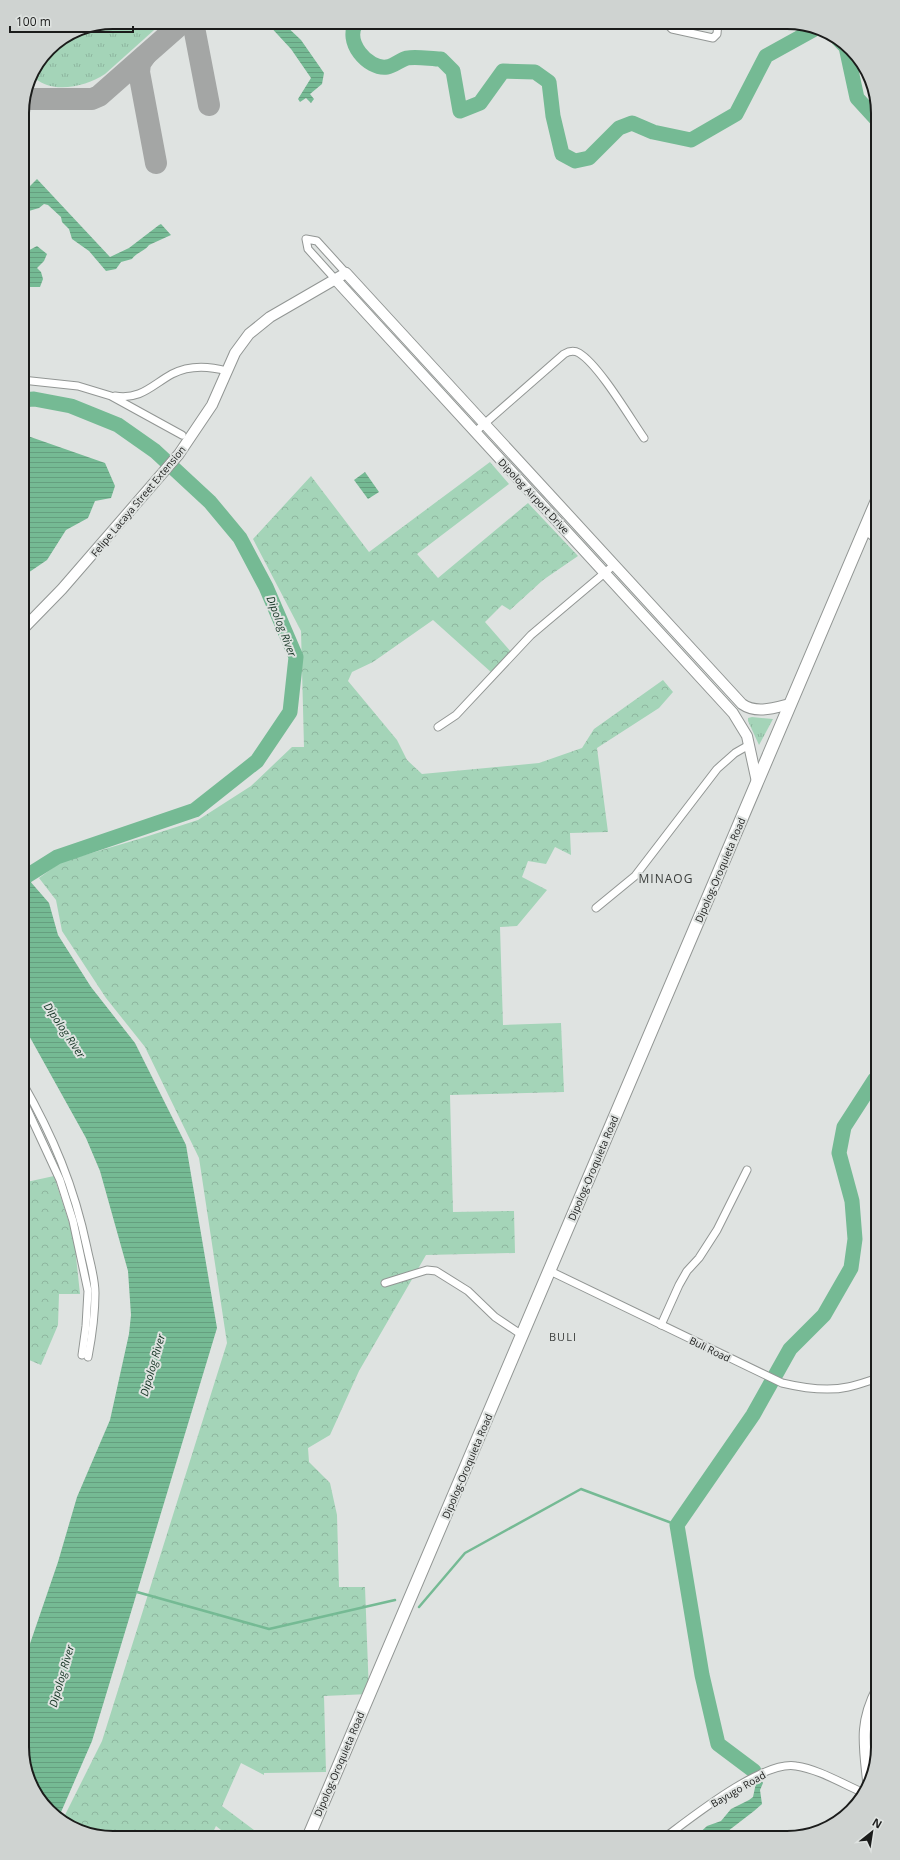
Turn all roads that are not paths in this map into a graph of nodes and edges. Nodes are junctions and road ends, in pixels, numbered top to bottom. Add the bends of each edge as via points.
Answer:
1 (676, 29) edge
2 (717, 29) edge
3 (346, 272) junction
4 (335, 279) junction
5 (227, 371) junction
6 (29, 381) edge
7 (111, 396) junction
8 (484, 424) junction
9 (475, 432) junction
10 (182, 435) dead end
11 (644, 438) dead end
12 (871, 515) edge
13 (865, 530) junction
14 (871, 535) edge
15 (614, 565) junction
16 (605, 574) junction
17 (29, 623) edge
18 (742, 704) junction
19 (790, 704) junction
20 (733, 713) junction
21 (438, 727) dead end
22 (749, 745) junction
23 (757, 782) junction
24 (596, 908) dead end
25 (29, 1094) edge
26 (29, 1113) edge
27 (747, 1170) dead end
28 (550, 1271) junction
29 (385, 1283) dead end
30 (661, 1325) junction
31 (522, 1335) junction
32 (871, 1380) edge
33 (871, 1705) edge
34 (867, 1772) edge
35 (859, 1791) edge
36 (311, 1831) edge
37 (674, 1831) edge

1 - 2 street via 713,38
3 - 4 main road, Felipe Lacaya Street Extension
3 - 4 street via 317,241 306,239 308,250
3 - 8 main road, Dipolog Airport Drive
4 - 5 main road, Felipe Lacaya Street Extension via 259,324 242,343
4 - 9 main road, Dipolog Airport Drive
5 - 7 street via 214,367 191,367 173,373 128,398
5 - 17 main road, Felipe Lacaya Street Extension via 212,405 179,454 62,589
6 - 7 street via 78,386
7 - 10 street
8 - 9 street
8 - 11 street via 564,354 573,351 586,358
8 - 15 main road, Dipolog Airport Drive
9 - 16 main road, Dipolog Airport Drive
12 - 13 highway, Dipolog-Oroquieta Road
13 - 14 street
13 - 19 highway, Dipolog-Oroquieta Road
15 - 16 street
15 - 18 main road, Dipolog Airport Drive
16 - 20 main road, Dipolog Airport Drive
16 - 21 street via 531,635 460,711
18 - 19 main road via 760,710
18 - 20 main road
19 - 23 highway, Dipolog-Oroquieta Road
20 - 22 main road, Dipolog Airport Drive via 743,727
22 - 23 main road, Dipolog Airport Drive
22 - 24 street via 735,753 717,770 634,876
23 - 28 highway, Dipolog-Oroquieta Road
25 - 26 street via 68,1176 82,1220 95,1292 94,1328 85,1356 88,1291 73,1220 60,1180
27 - 30 street via 717,1230 679,1285
28 - 30 street, Buli Road
28 - 31 highway, Dipolog-Oroquieta Road
29 - 31 street via 432,1270 468,1291 495,1317
30 - 32 street, Buli Road via 782,1383 799,1387 835,1389
31 - 36 highway, Dipolog-Oroquieta Road
33 - 34 main road via 864,1728
35 - 37 street, Bayugo Road via 810,1770 785,1765 746,1782

